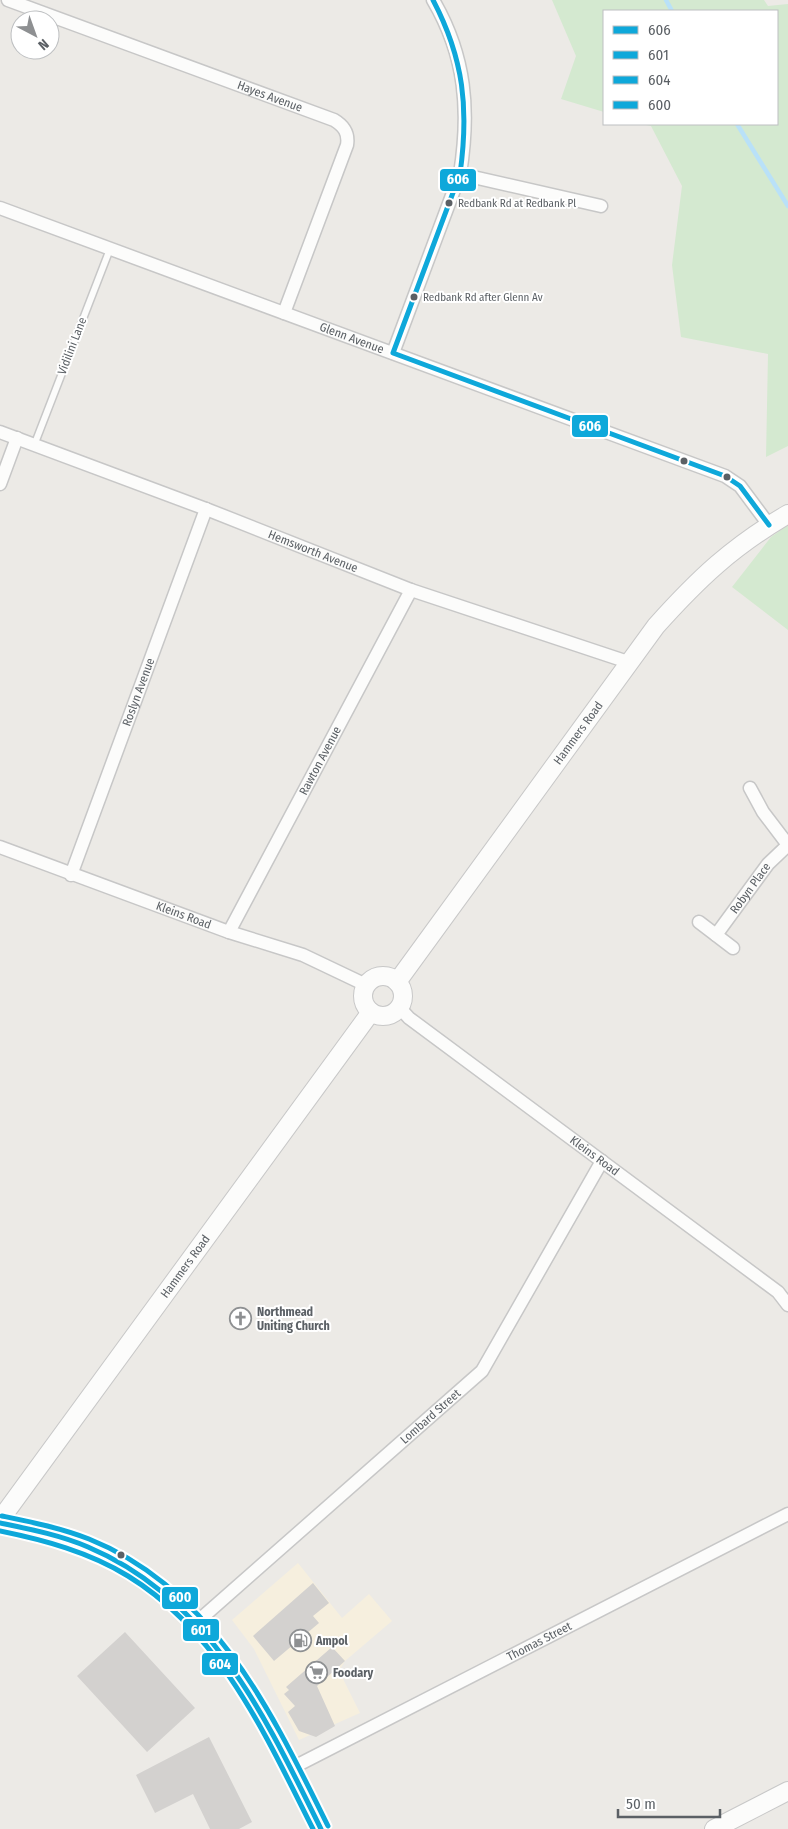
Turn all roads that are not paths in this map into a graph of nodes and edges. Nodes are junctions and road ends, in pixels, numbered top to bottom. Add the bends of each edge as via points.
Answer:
1 (8, 0) edge
2 (433, 0) edge
3 (460, 174) junction
4 (601, 206) dead end
5 (0, 208) edge
6 (110, 249) junction
7 (284, 313) junction
8 (393, 353) junction
9 (0, 432) edge
10 (17, 438) junction
11 (35, 443) junction
12 (0, 484) edge
13 (206, 509) junction
14 (788, 514) edge
15 (769, 525) junction
16 (411, 590) junction
17 (628, 662) junction
18 (750, 788) dead end
19 (788, 845) edge
20 (0, 848) edge
21 (71, 875) junction
22 (699, 922) dead end
23 (229, 932) junction
24 (716, 935) junction
25 (733, 948) dead end
26 (397, 982) junction
27 (366, 985) junction
28 (400, 1007) junction
29 (371, 1012) junction
30 (602, 1161) junction
31 (788, 1284) edge
32 (778, 1292) junction
33 (788, 1305) edge
34 (788, 1514) edge
35 (0, 1521) edge
36 (197, 1622) junction
37 (290, 1769) junction
38 (788, 1791) edge
39 (321, 1829) edge
40 (714, 1829) edge

1 - 7 street, Hayes Avenue via 341,124 346,132 347,145
2 - 3 street via 449,33 462,80 466,117
3 - 4 street
3 - 8 street
5 - 6 street, Glenn Avenue
6 - 7 street, Glenn Avenue
6 - 11 lane, Vidilini Lane
7 - 8 street, Glenn Avenue
8 - 15 street, Glenn Avenue via 725,476 740,486
9 - 10 street, Hemsworth Avenue
10 - 11 street, Hemsworth Avenue
10 - 12 street
11 - 13 street, Hemsworth Avenue
13 - 16 street, Hemsworth Avenue
13 - 21 street, Roslyn Avenue
14 - 15 street, Hammers Road
15 - 17 street, Hammers Road via 731,551 701,578
16 - 17 street, Hemsworth Avenue
16 - 23 street, Rawton Avenue
17 - 26 street, Hammers Road
18 - 19 street
19 - 24 street, Robyn Place via 768,864
20 - 21 street, Kleins Road
21 - 23 street, Kleins Road
22 - 24 street
23 - 27 street, Kleins Road via 303,955
24 - 25 street
26 - 27 street via 381,976
26 - 28 street via 402,992
27 - 29 street via 364,1003
28 - 29 street via 383,1016
28 - 30 street, Kleins Road via 409,1018
29 - 35 street, Hammers Road
30 - 32 street, Kleins Road
30 - 36 street, Lombard Street via 482,1371
31 - 32 street
32 - 33 street, Kleins Road
34 - 37 street, Thomas Street
35 - 36 main road via 52,1534 136,1572
36 - 37 main road via 246,1685
37 - 39 main road
38 - 40 street

